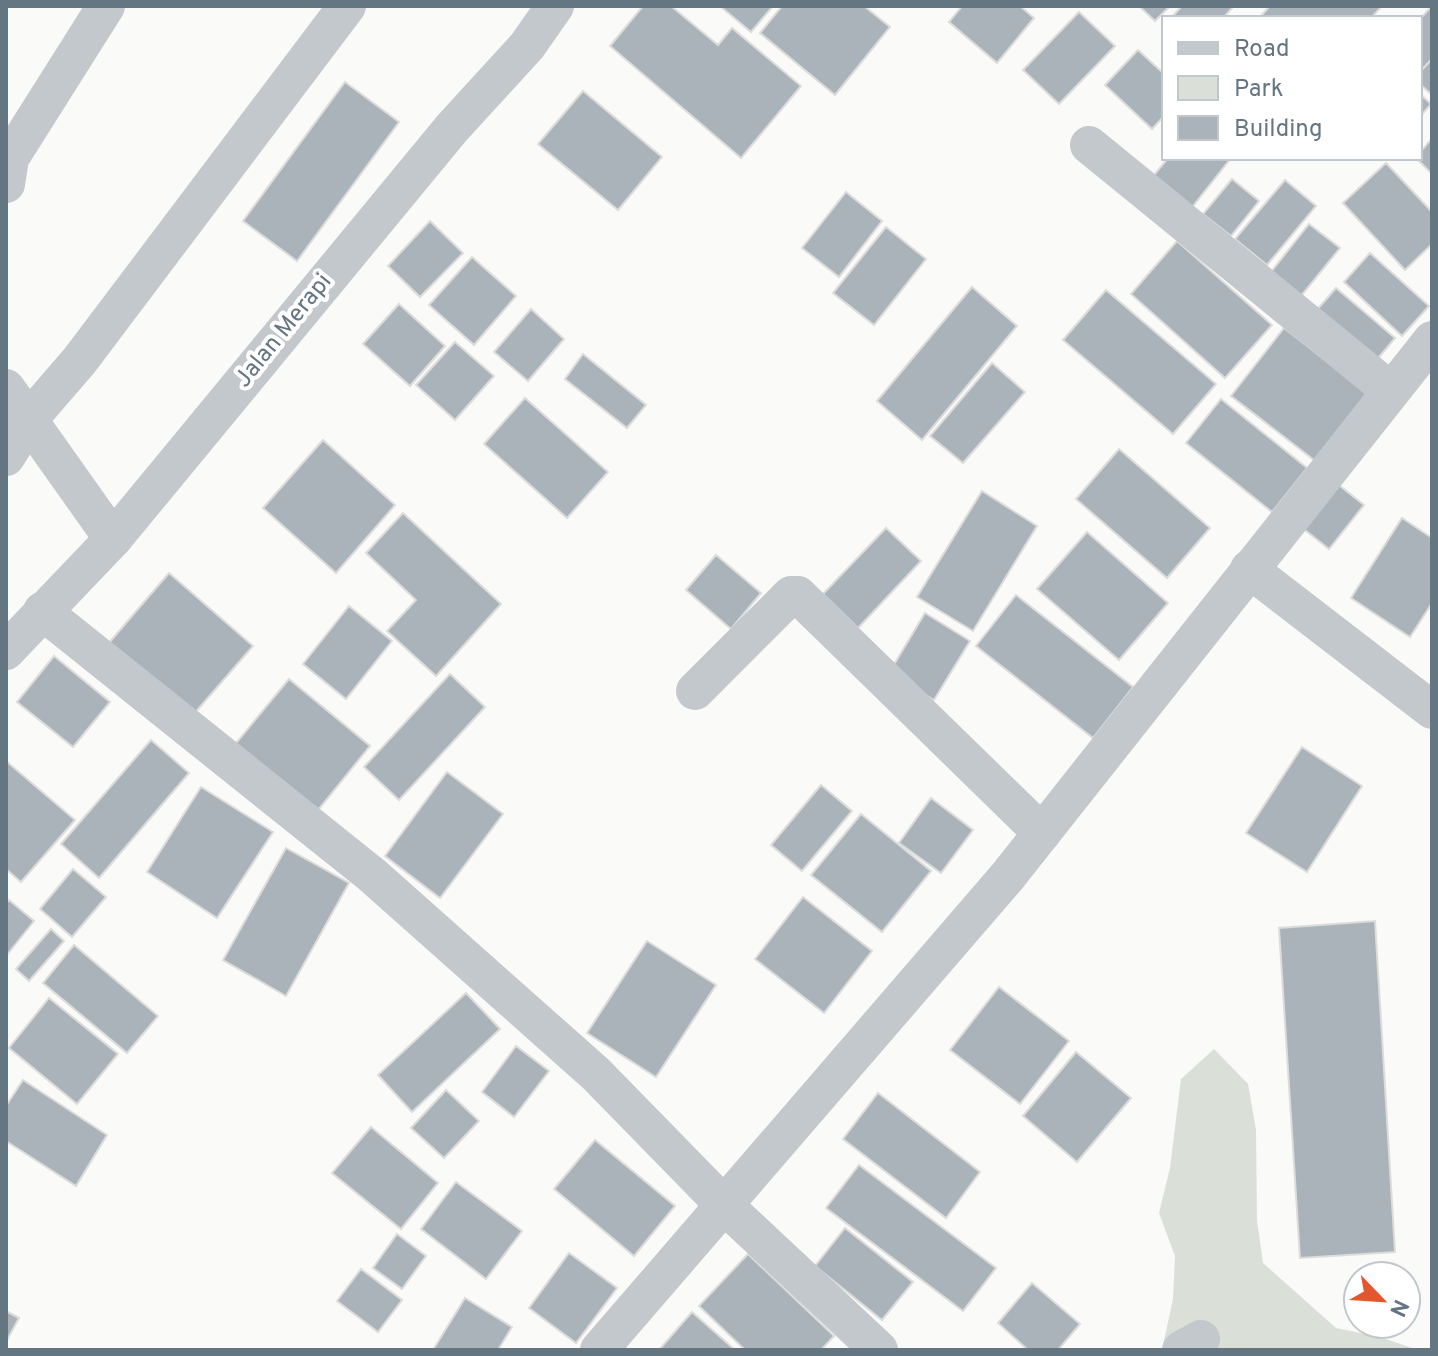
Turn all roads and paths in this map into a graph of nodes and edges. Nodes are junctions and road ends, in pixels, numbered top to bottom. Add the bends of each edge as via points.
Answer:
1 (106, 6) edge
2 (347, 6) edge
3 (555, 6) edge
4 (1089, 145) dead end
5 (6, 184) edge
6 (1432, 340) edge
7 (6, 359) edge
8 (6, 388) edge
9 (1391, 391) junction
10 (30, 418) junction
11 (6, 457) edge
12 (113, 539) junction
13 (1249, 569) junction
14 (42, 611) junction
15 (6, 651) edge
16 (695, 691) dead end
17 (1432, 710) edge
18 (1042, 833) junction
19 (725, 1206) junction
20 (599, 1350) edge
21 (879, 1350) edge

1 - 5 street via 10,158
2 - 10 street via 80,360
3 - 12 street, Jalan Merapi
4 - 9 street
6 - 9 street
7 - 8 street
8 - 10 street
9 - 13 street
10 - 11 street
10 - 12 street
12 - 14 street, Jalan Merapi
13 - 17 street
13 - 18 street
14 - 15 street, Jalan Merapi
14 - 19 street via 372,875 596,1074
16 - 18 street via 791,595 798,595
18 - 19 street
19 - 20 street
19 - 21 street

